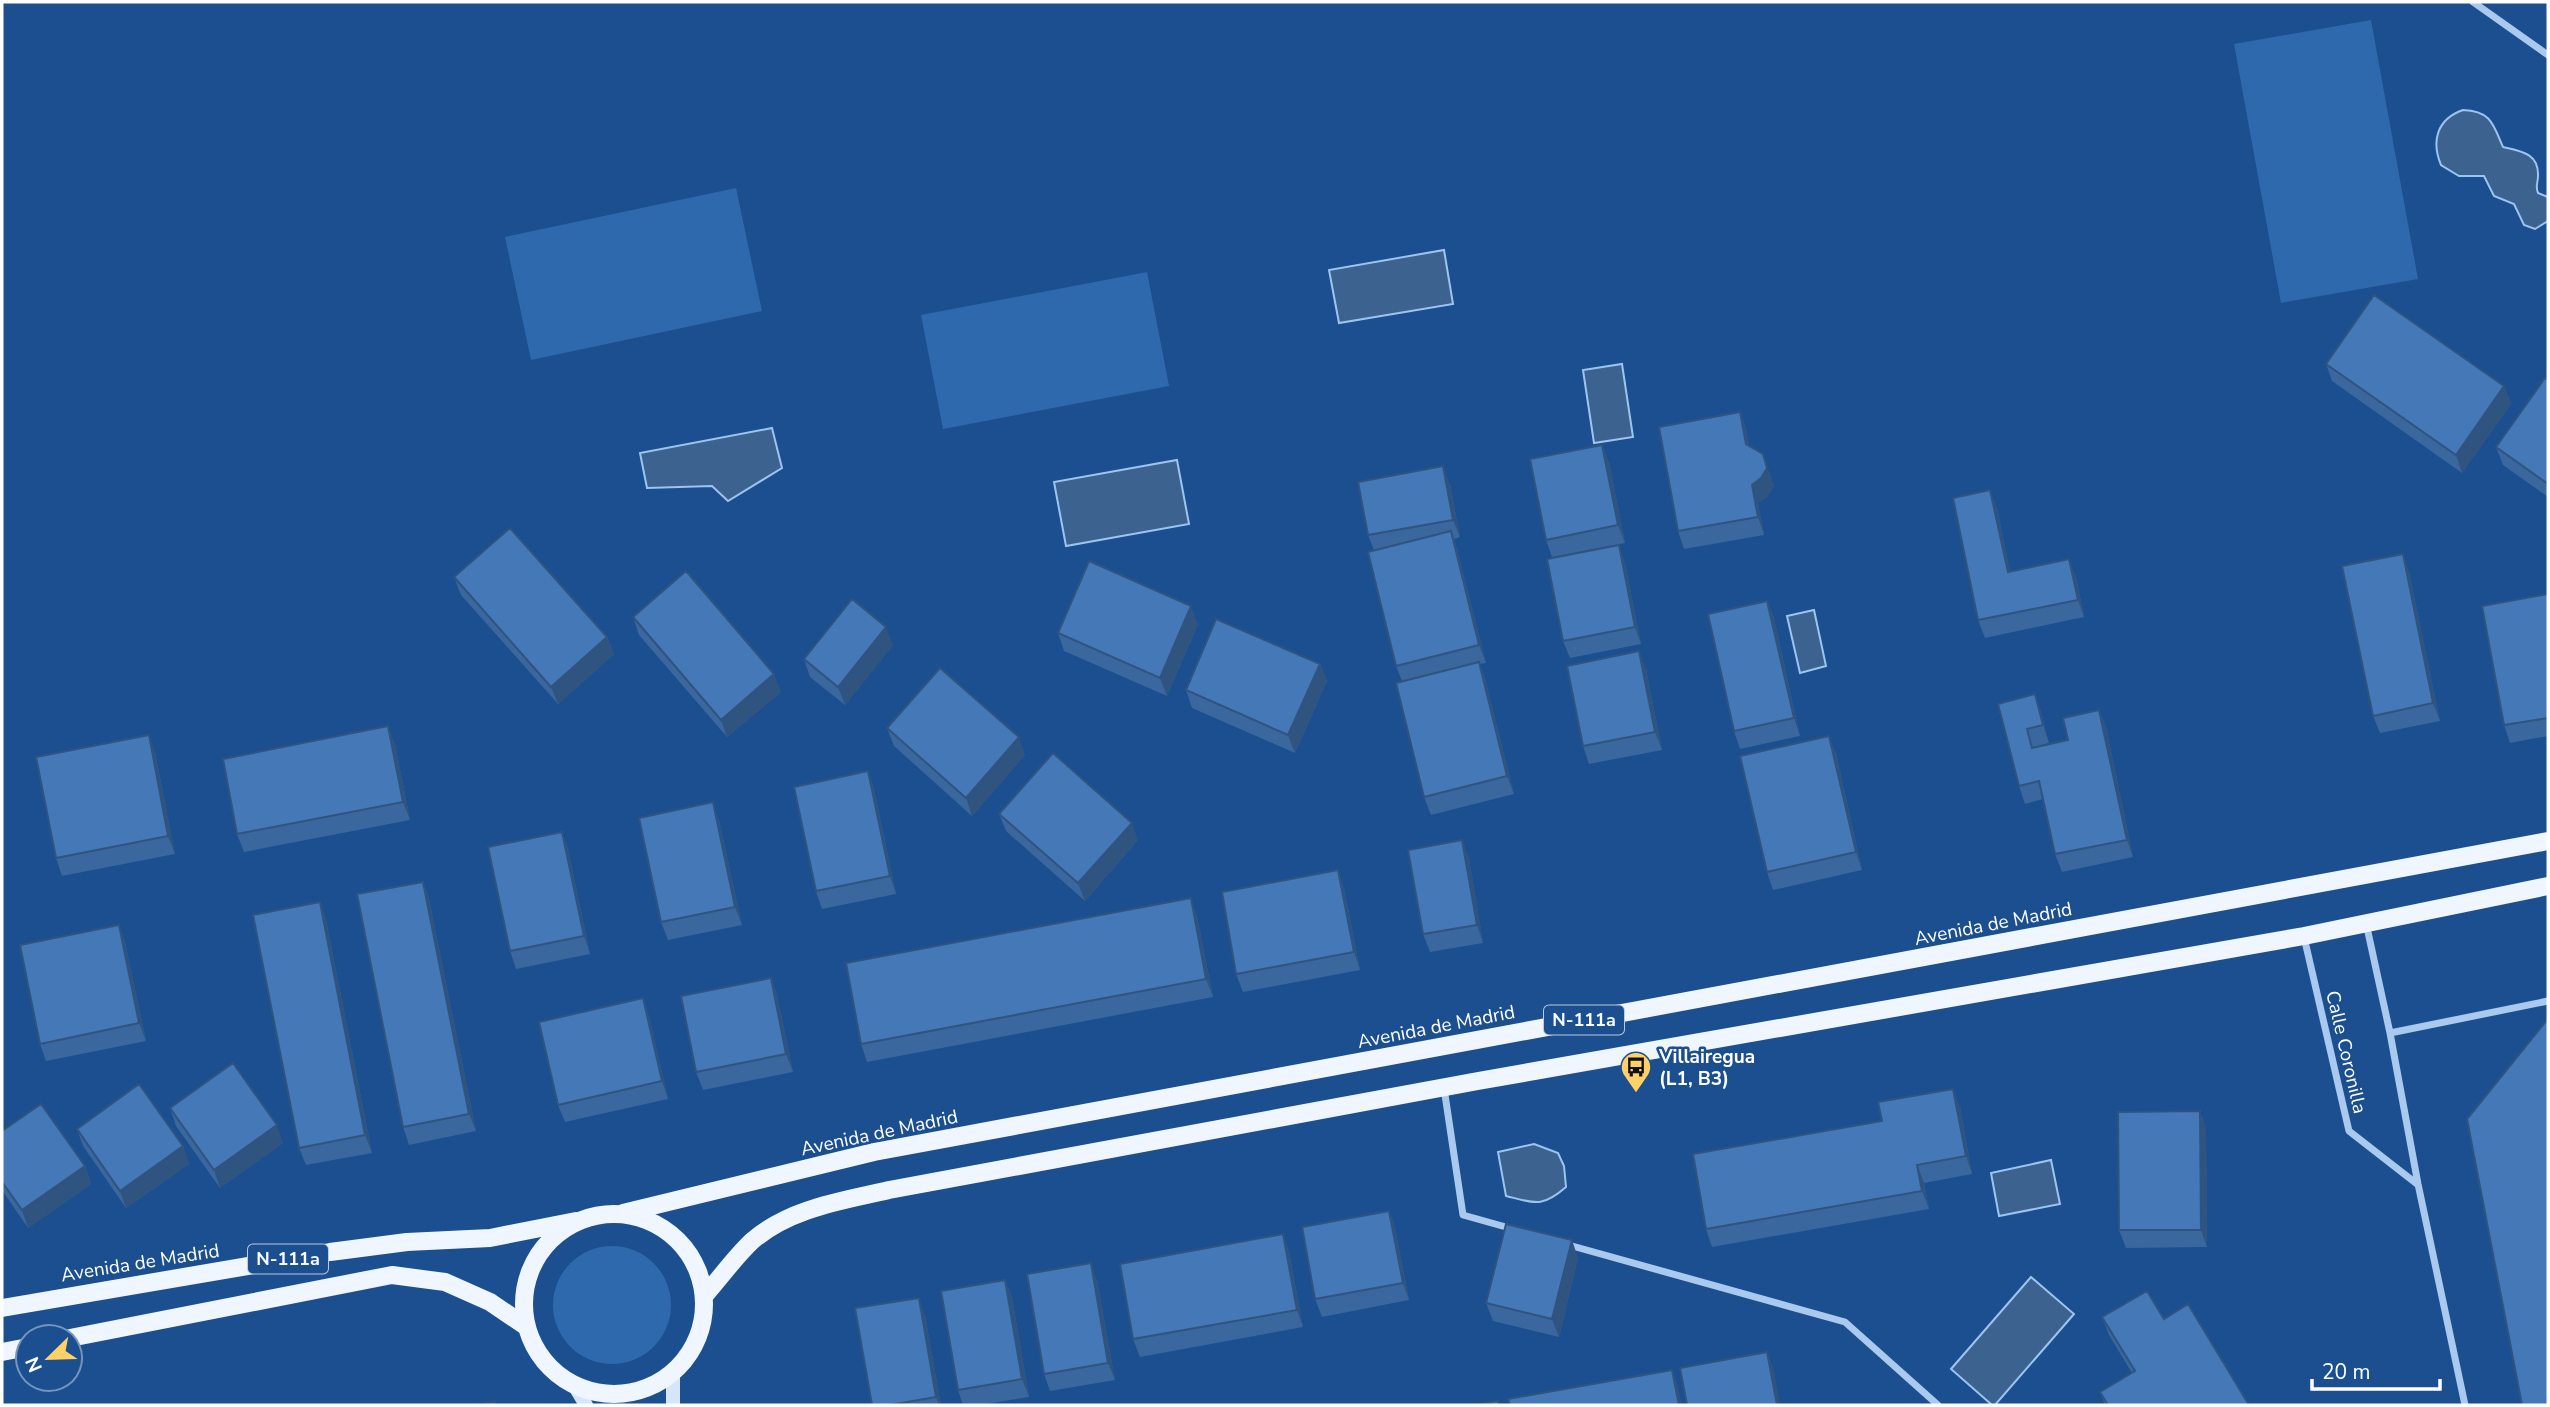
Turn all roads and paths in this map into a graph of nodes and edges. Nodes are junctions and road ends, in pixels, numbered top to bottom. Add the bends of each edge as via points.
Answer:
1 (2473, 2) edge
2 (2548, 55) edge
3 (2548, 841) edge
4 (2548, 886) edge
5 (2366, 922) junction
6 (2304, 936) junction
7 (2548, 1001) edge
8 (2390, 1033) junction
9 (1444, 1087) junction
10 (2418, 1184) junction
11 (623, 1213) junction
12 (576, 1221) junction
13 (1516, 1230) edge
14 (1556, 1241) edge
15 (705, 1295) junction
16 (2, 1308) edge
17 (527, 1327) junction
18 (84, 1335) edge
19 (673, 1373) junction
20 (574, 1385) junction
21 (586, 1405) edge
22 (673, 1405) edge
23 (1938, 1405) edge
24 (2465, 1405) edge

1 - 2 street
3 - 11 main road, Avenida de Madrid / N-111a via 874,1152
4 - 5 main road, N-111a
5 - 6 main road, N-111a
5 - 8 street
6 - 9 main road, N-111a
6 - 10 street, Calle Coronilla via 2349,1131
7 - 8 street
8 - 10 street
9 - 13 street via 1463,1215
9 - 15 main road, N-111a via 812,1208 752,1241
10 - 24 street
11 - 12 main road, N-111a
11 - 15 main road, N-111a via 653,1221 679,1239 696,1265
12 - 16 main road, Avenida de Madrid / N-111a via 490,1238 330,1252
12 - 17 main road, N-111a via 546,1244 527,1277 523,1303
14 - 23 street via 1845,1322
15 - 19 main road, N-111a via 702,1324 692,1351
17 - 18 main road, N-111a via 490,1302 445,1282 392,1275
17 - 20 main road, N-111a via 537,1351 553,1371
19 - 20 main road, N-111a via 650,1387 625,1394 599,1394
19 - 22 main road
20 - 21 main road

